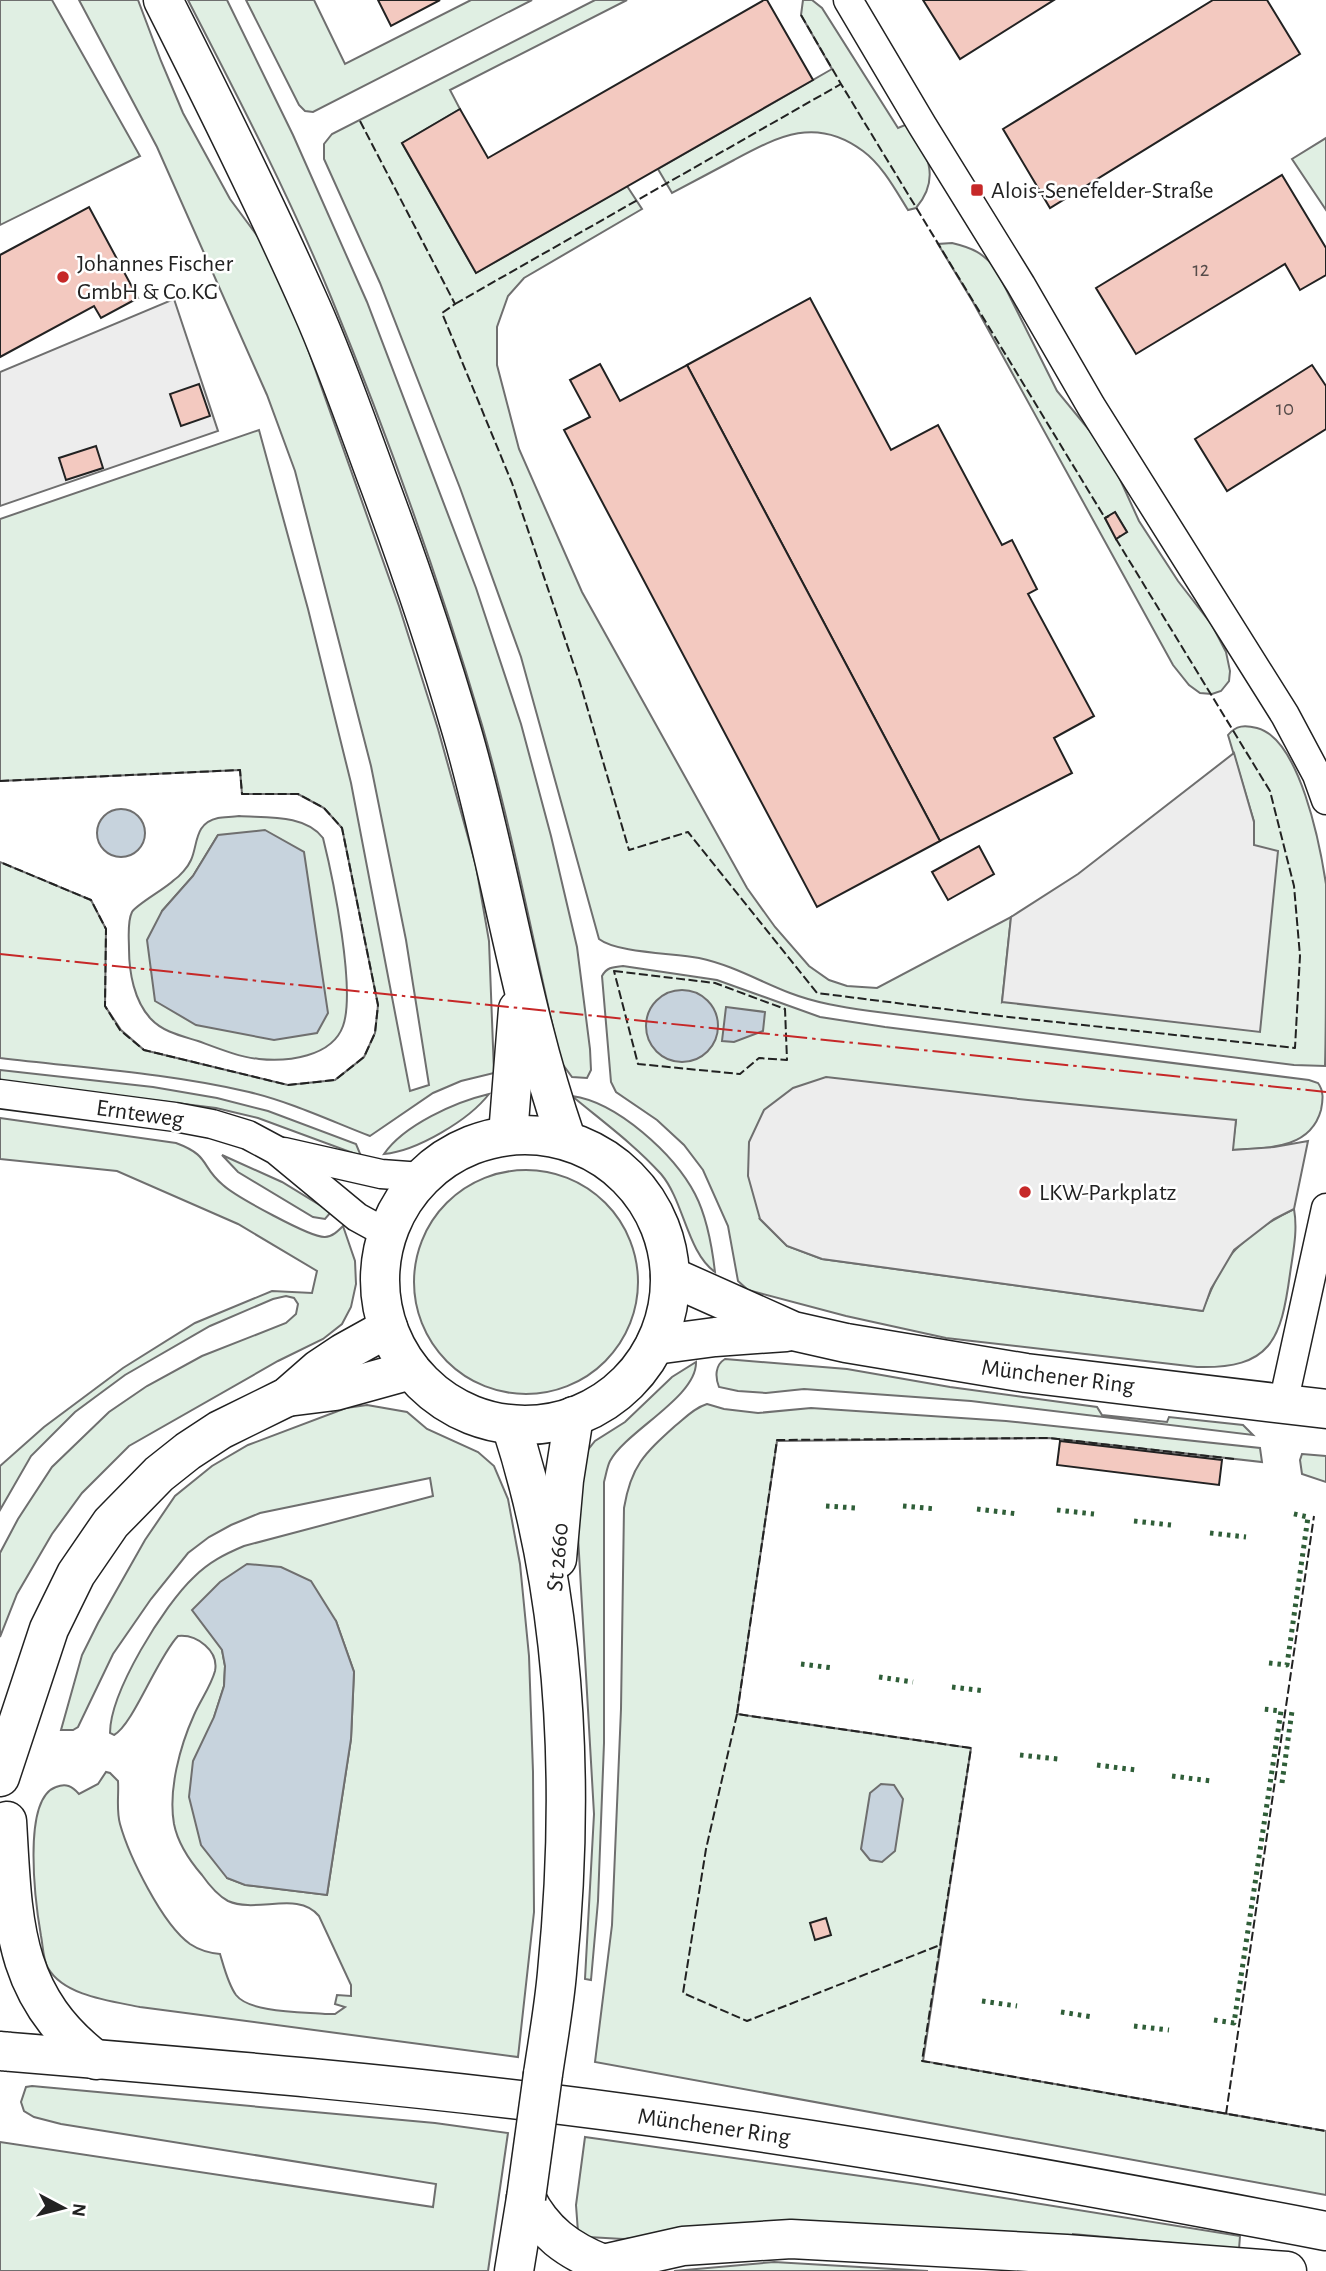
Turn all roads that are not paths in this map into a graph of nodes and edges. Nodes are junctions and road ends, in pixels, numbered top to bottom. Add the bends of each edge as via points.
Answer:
1 (163, 0) edge
2 (848, 0) edge
3 (1326, 800) edge
4 (519, 975) junction
5 (0, 1094) edge
6 (508, 1135) junction
7 (566, 1139) junction
8 (276, 1150) junction
9 (422, 1177) junction
10 (1325, 1224) edge
11 (388, 1234) junction
12 (670, 1276) junction
13 (388, 1328) junction
14 (793, 1331) junction
15 (656, 1345) junction
16 (411, 1370) junction
17 (287, 1397) junction
18 (1283, 1404) junction
19 (1326, 1409) edge
20 (574, 1416) junction
21 (511, 1425) junction
22 (554, 1603) junction
23 (29, 1687) junction
24 (0, 1777) edge
25 (7, 1821) junction
26 (0, 1875) edge
27 (0, 2051) edge
28 (96, 2060) junction
29 (526, 2198) junction
30 (1326, 2231) edge
31 (599, 2267) edge
32 (514, 2271) edge
33 (1287, 2271) edge

1 - 4 main road via 313,311 404,550 462,731
2 - 3 street via 1091,406 1285,715
4 - 6 main road
4 - 7 main road
5 - 8 street, Ernteweg via 212,1124
6 - 7 main road
6 - 9 main road via 455,1152
7 - 12 main road via 601,1156 639,1189 662,1231
8 - 9 street, Ernteweg via 381,1174
8 - 11 street, Ernteweg via 357,1217
9 - 11 main road via 403,1202
10 - 18 street
11 - 13 main road via 381,1265
12 - 14 main road, Münchener Ring
12 - 15 main road
13 - 16 main road
13 - 17 main road via 319,1369
14 - 15 main road, Münchener Ring
14 - 18 main road, Münchener Ring via 969,1365
15 - 20 main road via 624,1387 600,1405
16 - 17 main road via 335,1391
16 - 21 main road via 452,1405
17 - 23 main road via 188,1451 118,1516 62,1601
18 - 19 main road, Münchener Ring
20 - 21 main road
20 - 22 main road, St 2660
21 - 22 main road, St 2660 via 532,1496
22 - 29 main road, St 2660, bridge via 565,1856 557,1976
23 - 24 main road
23 - 25 main road
25 - 26 main road
25 - 28 main road via 16,1930 28,1973 58,2026
27 - 28 main road, Münchener Ring
28 - 30 main road, Münchener Ring via 662,2118 969,2165
29 - 31 main road via 540,2221 563,2244
29 - 32 main road, St 2660
31 - 33 main road via 682,2246 791,2239

